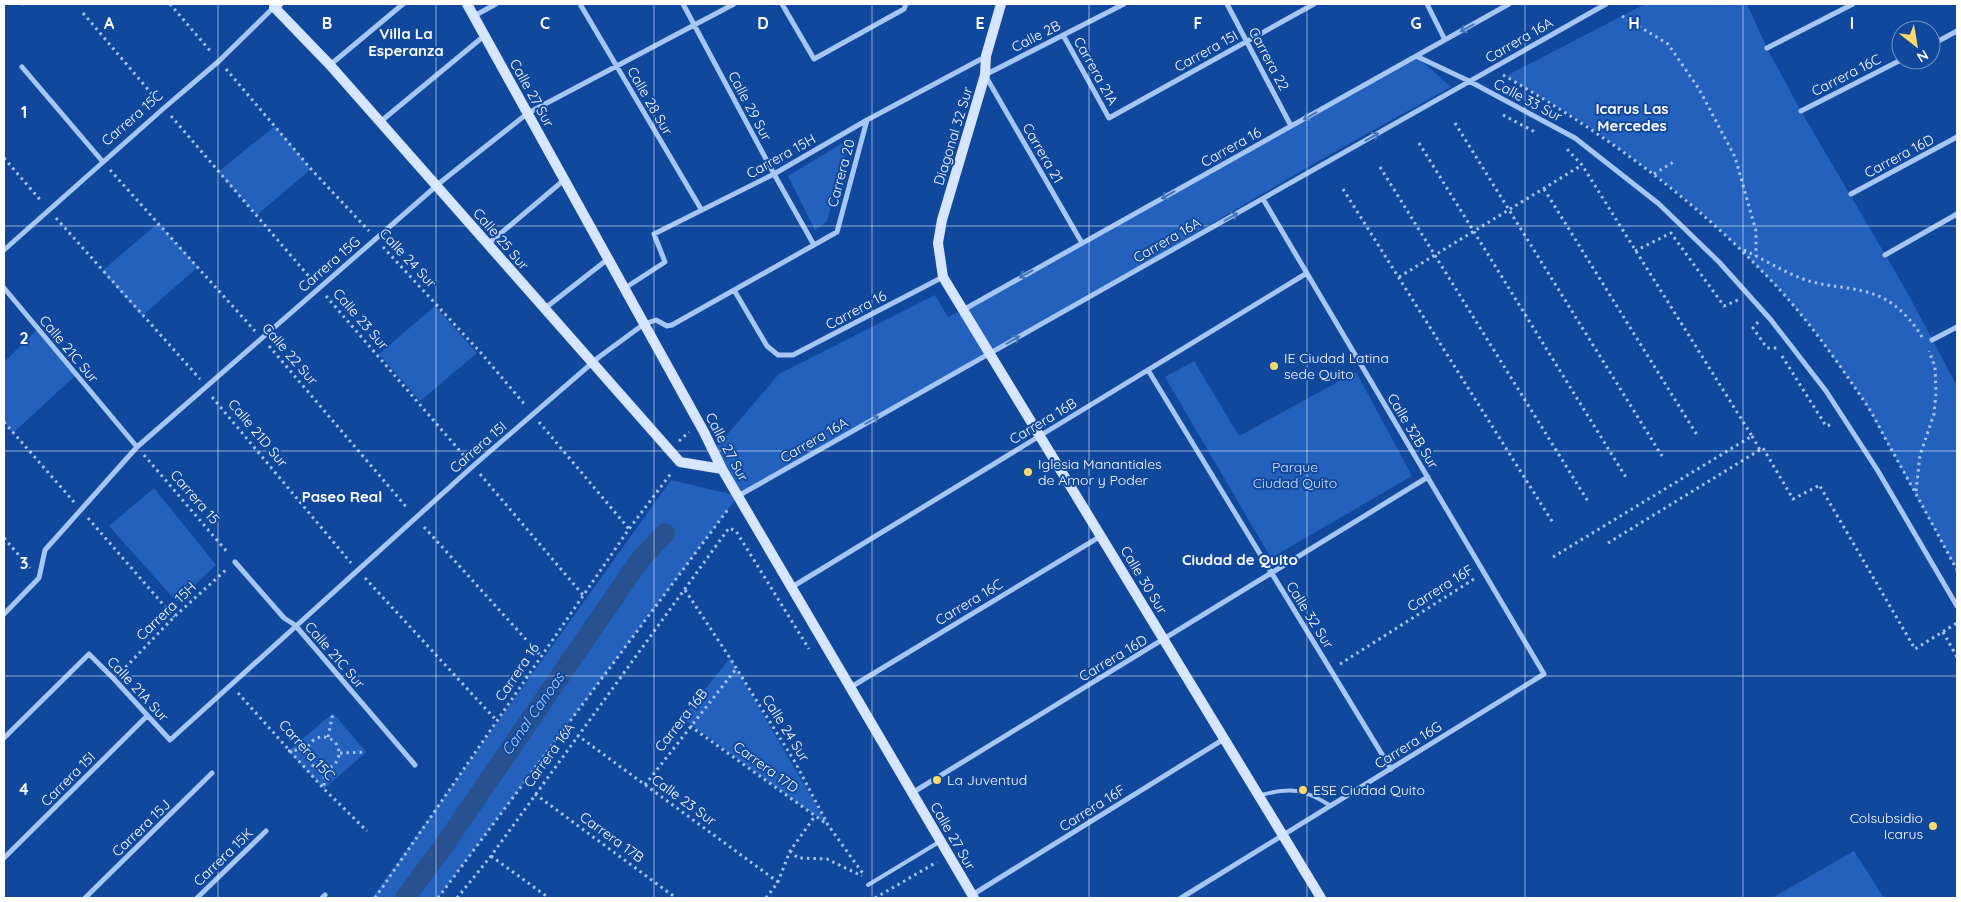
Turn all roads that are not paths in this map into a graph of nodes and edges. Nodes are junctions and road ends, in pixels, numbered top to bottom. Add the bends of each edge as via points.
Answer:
1 (403, 4) edge
2 (467, 4) edge
3 (496, 4) edge
4 (580, 4) edge
5 (683, 4) edge
6 (734, 4) edge
7 (782, 4) edge
8 (1001, 4) edge
9 (1124, 4) edge
10 (1227, 4) edge
11 (1314, 4) edge
12 (1427, 4) edge
13 (1509, 4) edge
14 (1606, 4) edge
15 (1853, 4) edge
16 (274, 5) edge
17 (905, 6) edge
18 (474, 16) junction
19 (694, 25) junction
20 (1957, 31) edge
21 (1063, 35) junction
22 (485, 36) junction
23 (1941, 39) edge
24 (1445, 40) junction
25 (1247, 42) junction
26 (1768, 48) dead end
27 (986, 56) junction
28 (1416, 56) junction
29 (330, 65) junction
30 (1891, 65) edge
31 (22, 66) dead end
32 (617, 67) junction
33 (985, 75) junction
34 (1469, 82) junction
35 (1802, 110) dead end
36 (528, 113) junction
37 (1109, 118) joint
38 (867, 120) junction
39 (380, 122) junction
40 (1291, 126) junction
41 (1957, 137) edge
42 (103, 162) junction
43 (774, 174) junction
44 (564, 179) junction
45 (436, 186) junction
46 (1851, 194) dead end
47 (1263, 199) junction
48 (701, 209) junction
49 (1957, 214) edge
50 (1082, 243) junction
51 (487, 245) junction
52 (814, 245) junction
53 (4, 250) edge
54 (1885, 254) dead end
55 (608, 259) junction
56 (1307, 274) junction
57 (943, 276) junction
58 (4, 288) edge
59 (624, 288) junction
60 (734, 290) junction
61 (544, 309) junction
62 (963, 310) junction
63 (644, 324) junction
64 (1957, 327) edge
65 (1932, 340) dead end
66 (990, 354) junction
67 (592, 364) junction
68 (1148, 370) junction
69 (1040, 436) junction
70 (137, 447) junction
71 (722, 469) junction
72 (1428, 477) junction
73 (738, 496) junction
74 (1100, 536) junction
75 (235, 562) road end
76 (1271, 573) junction
77 (792, 588) junction
78 (1957, 606) edge
79 (4, 614) edge
80 (295, 625) junction
81 (1164, 640) junction
82 (1544, 674) joint
83 (850, 687) junction
84 (147, 716) junction
85 (4, 738) edge
86 (1224, 739) junction
87 (170, 740) joint
88 (415, 765) dead end
89 (1391, 769) junction
90 (212, 774) dead end
91 (912, 794) junction
92 (1259, 796) junction
93 (1331, 806) junction
94 (266, 831) dead end
95 (1283, 836) junction
96 (940, 842) junction
97 (4, 858) edge
98 (868, 885) dead end
99 (973, 897) edge
100 (85, 898) edge
101 (197, 898) edge
102 (1181, 898) edge
103 (1321, 898) edge

1 - 29 street
2 - 18 street, Calle 27 Sur
3 - 18 street
4 - 32 street, Calle 28 Sur
5 - 19 street, Calle 29 Sur
6 - 19 street, Carrera 15G
7 - 17 street via 814,59
8 - 27 street, Diagonal 32 Sur
9 - 21 street, Calle 2B
10 - 25 street, Carrera 22
11 - 25 street, Carrera 15I
12 - 24 street
13 -> 24 street, Carrera 16
14 - 34 street, Carrera 16A
15 - 26 street
16 - 29 street, Calle 25 Sur
16 - 42 street, Carrera 15C via 219,61
18 - 22 street, Calle 27 Sur
19 - 32 street, Carrera 15G
19 - 43 street, Calle 29 Sur
20 - 23 street
21 - 33 street, Calle 2B
21 - 37 street, Carrera 21A
22 - 36 street, Calle 27 Sur
22 - 39 street
24 - 28 street, Carrera 16
25 - 37 street, Carrera 15I
25 - 40 street, Carrera 22
27 - 33 street, Diagonal 32 Sur
27 - 38 street, Carrera 15H
28 - 34 street, Calle 33 Sur
28 -> 40 street, Carrera 16
29 - 39 street, Calle 25 Sur
30 - 35 street, Carrera 16C
31 - 42 street
32 - 36 street, Carrera 15G
32 - 48 street, Calle 28 Sur
33 - 50 street, Carrera 21
33 - 57 street, Diagonal 32 Sur via 942,220 938,243
47 -> 34 street, Carrera 16A
34 - 78 street, Calle 33 Sur via 1575,138 1659,204 1719,262 1771,320 1826,391 1878,471
36 - 44 street, Calle 27 Sur
36 - 45 street, Carrera 15G
38 - 43 street, Carrera 15H
38 - 52 street, Carrera 20 via 837,232
39 - 45 street, Calle 25 Sur
40 -> 50 street, Carrera 16
41 - 46 street, Carrera 16D
42 - 53 street, Carrera 15C
43 - 48 street, Carrera 15H
43 - 52 street, Calle 29 Sur
44 - 51 street
44 - 55 street, Calle 27 Sur
45 - 51 street, Calle 25 Sur
45 - 70 street, Carrera 15G
47 - 56 street, Calle 32B Sur
66 -> 47 street, Carrera 16A
48 - 59 street, Carrera 15H via 654,234 666,262
49 - 54 street
50 -> 62 street, Carrera 16
51 - 61 street, Calle 25 Sur
52 - 60 street
55 - 59 street, Calle 27 Sur
55 - 61 street
56 - 68 street, Carrera 16B
56 - 72 street, Calle 32B Sur
57 - 60 street, Carrera 16 via 793,355 778,355 767,346
57 - 62 street, Calle 30 Sur
58 - 70 street, Calle 21C Sur
59 - 63 street, Calle 27 Sur
60 - 63 street via 672,325 656,320
61 - 67 street, Calle 25 Sur
62 - 66 street, Calle 30 Sur
63 - 67 street, Carrera 15I
63 - 71 street, Calle 27 Sur
64 - 65 street
66 - 69 street, Calle 30 Sur
73 -> 66 street, Carrera 16A
67 - 71 street, Calle 25 Sur via 680,462
67 - 80 street, Carrera 15I
68 - 69 street, Carrera 16B
68 - 76 street, Calle 32 Sur
69 - 74 street, Calle 30 Sur
69 - 77 street, Carrera 16B
70 - 79 street, Carrera 15G via 45,550 40,578
71 - 73 street, Calle 27 Sur
72 - 76 street, Carrera 16D
72 - 82 street, Calle 32B Sur
73 - 77 street, Calle 27 Sur
74 - 81 street, Calle 30 Sur
74 - 83 street, Carrera 16C
75 - 80 street, Calle 21C Sur via 284,618
76 - 81 street, Carrera 16D
76 - 89 street, Calle 32 Sur
77 - 83 street, Calle 27 Sur
80 - 87 street, Carrera 15I
80 - 88 street, Calle 21C Sur
81 - 86 street, Calle 30 Sur
81 - 91 street, Carrera 16D
82 - 89 street, Carrera 16G
83 - 91 street, Calle 27 Sur
84 - 85 street, Calle 21A Sur via 89,654
84 - 87 street, Calle 21A Sur
84 - 97 street, Carrera 15I
86 - 92 street, Calle 30 Sur
86 - 99 street, Carrera 16F
89 - 93 street, Carrera 16G
90 - 100 street, Carrera 15J
91 - 96 street, Calle 27 Sur
92 - 93 lane via 1281,790 1300,791
92 - 95 street, Calle 30 Sur
93 - 95 street, Carrera 16G
94 - 101 street, Carrera 15K
95 - 102 street, Carrera 16G
95 - 103 street, Calle 30 Sur
96 - 98 lane
96 - 99 street, Calle 27 Sur

